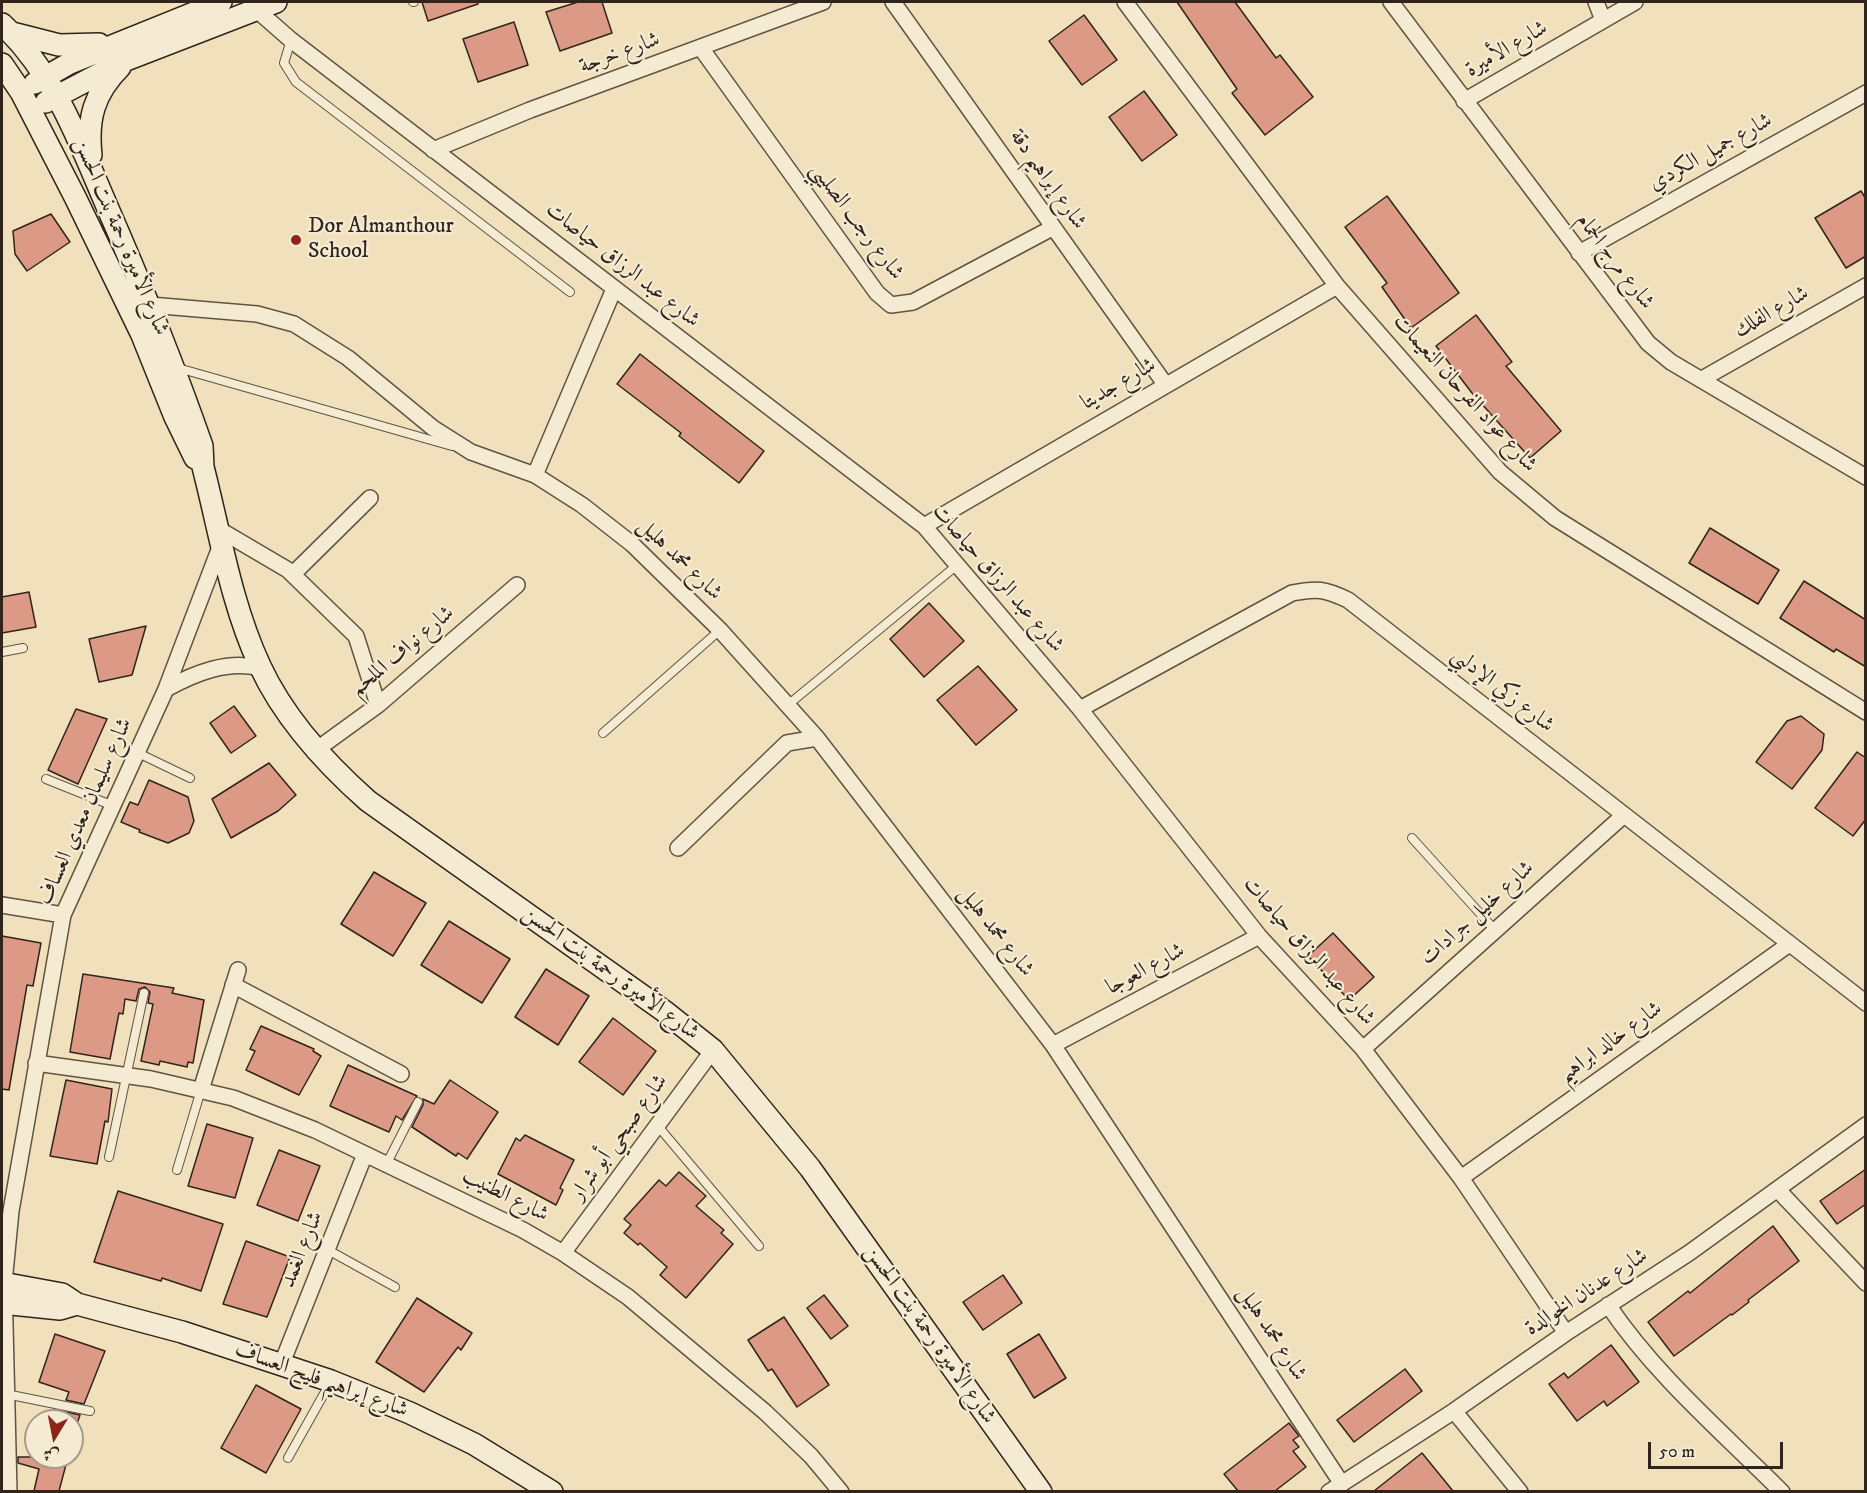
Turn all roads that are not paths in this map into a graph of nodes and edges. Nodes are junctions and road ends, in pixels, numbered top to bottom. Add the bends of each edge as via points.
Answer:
1 (221, 2) edge
2 (276, 2) edge
3 (823, 2) edge
4 (893, 2) edge
5 (1125, 2) edge
6 (1391, 2) edge
7 (1596, 2) edge
8 (1635, 2) edge
9 (251, 6) edge
10 (1603, 20) junction
11 (7, 29) edge
12 (291, 40) junction
13 (701, 48) junction
14 (123, 51) junction
15 (2, 64) edge
16 (45, 76) junction
17 (21, 92) junction
18 (1866, 93) edge
19 (58, 95) junction
20 (1464, 101) junction
21 (32, 110) junction
22 (433, 150) junction
23 (93, 174) junction
24 (1052, 228) junction
25 (1579, 253) junction
26 (1866, 285) edge
27 (1337, 286) junction
28 (614, 289) junction
29 (570, 292) dead end
30 (150, 305) junction
31 (175, 368) junction
32 (1701, 379) junction
33 (1165, 384) junction
34 (471, 452) junction
35 (203, 467) junction
36 (536, 475) junction
37 (1866, 477) edge
38 (370, 498) dead end
39 (924, 526) junction
40 (221, 535) junction
41 (956, 566) junction
42 (293, 574) junction
43 (517, 585) dead end
44 (720, 630) junction
45 (23, 648) dead end
46 (2, 652) edge
47 (261, 668) junction
48 (166, 689) junction
49 (789, 704) junction
50 (378, 705) junction
51 (1080, 709) junction
52 (1866, 712) edge
53 (603, 733) dead end
54 (817, 738) junction
55 (316, 750) junction
56 (136, 752) junction
57 (190, 777) dead end
58 (46, 779) dead end
59 (111, 806) junction
60 (1624, 815) junction
61 (1412, 838) dead end
62 (678, 848) dead end
63 (2, 905) edge
64 (63, 915) junction
65 (1494, 929) junction
66 (1259, 936) junction
67 (1788, 945) junction
68 (238, 970) dead end
69 (234, 985) junction
70 (144, 993) dead end
71 (1866, 1003) edge
72 (1053, 1045) junction
73 (1363, 1049) junction
74 (713, 1050) junction
75 (36, 1063) junction
76 (401, 1074) dead end
77 (126, 1075) junction
78 (201, 1090) junction
79 (418, 1102) dead end
80 (657, 1125) junction
81 (1866, 1125) edge
82 (365, 1154) junction
83 (110, 1157) dead end
84 (387, 1163) junction
85 (177, 1170) dead end
86 (1461, 1178) junction
87 (1778, 1190) junction
88 (759, 1246) dead end
89 (328, 1250) junction
90 (563, 1253) junction
91 (1866, 1283) edge
92 (395, 1287) dead end
93 (2, 1293) edge
94 (1608, 1305) junction
95 (1566, 1333) junction
96 (282, 1363) junction
97 (331, 1381) junction
98 (5, 1394) junction
99 (90, 1411) dead end
100 (1454, 1412) junction
101 (288, 1458) dead end
102 (1335, 1487) edge
103 (9, 1491) edge
104 (552, 1491) edge
105 (841, 1491) edge
106 (1041, 1491) edge
107 (1520, 1491) edge
108 (1782, 1491) edge

1 - 14 street
2 - 9 street
3 - 13 street, شارع خرجة
4 - 24 street, شارع إبراهيم دقة
5 - 27 street, شارع عواد الفرحان النعيمات
6 - 20 street, شارع مرج الحمام
7 - 10 street
8 - 10 street, شارع الأميرة
9 - 12 street, شارع عبد الرزاق حياصات
9 - 14 street
10 - 20 street, شارع الأميرة
11 - 14 street via 59,45
11 - 16 street, شارع الأميرة رحمة بنت الحسن
12 - 22 street, شارع عبد الرزاق حياصات
12 - 29 lane via 284,63 296,82
13 - 22 street, شارع خرجة
13 - 24 street, شارع رجب الصليبي via 878,293 891,304 913,302
14 - 16 street
14 - 19 street
14 - 23 street via 91,112
15 - 17 street, شارع الأميرة رحمة بنت الحسن
16 - 17 street
16 - 19 street, شارع الأميرة رحمة بنت الحسن
17 - 21 street, شارع الأميرة رحمة بنت الحسن
18 - 25 street, شارع جميل الكردي
19 - 21 street
19 - 23 street, شارع الأميرة رحمة بنت الحسن
20 - 25 street, شارع مرج الحمام
21 - 35 street, شارع الأميرة رحمة بنت الحسن via 142,335 191,454
22 - 28 street, شارع عبد الرزاق حياصات
23 - 30 street, شارع الأميرة رحمة بنت الحسن
24 - 33 street, شارع إبراهيم دقة
25 - 32 street, شارع مرج الحمام via 1648,343
26 - 32 street, شارع الفلك
27 - 33 street, شارع جديتا
27 - 52 street, شارع عواد الفرحان النعيمات via 1461,429 1528,497 1555,518
28 - 36 street
28 - 39 street, شارع عبد الرزاق حياصات
30 - 31 street, شارع الأميرة رحمة بنت الحسن
30 - 34 street, شارع محمد هليل via 257,314 294,324 348,358 433,428
31 - 34 lane
31 - 35 street, شارع الأميرة رحمة بنت الحسن via 202,446
32 - 37 street, شارع مرج الحمام
33 - 39 street, شارع جديتا
34 - 36 street, شارع محمد هليل
35 - 40 street, شارع الأميرة رحمة بنت الحسن
36 - 44 street, شارع محمد هليل via 632,544
38 - 42 street
39 - 41 street, شارع عبد الرزاق حياصات
40 - 42 street
40 - 47 street, شارع الأميرة رحمة بنت الحسن via 246,633
40 - 48 street, شارع سليمان معدي العساف
41 - 49 lane
41 - 51 street, شارع عبد الرزاق حياصات
42 - 50 street via 356,636
43 - 50 street, شارع نواف الملحم
44 - 49 street, شارع محمد هليل
44 - 53 lane
45 - 46 lane
47 - 48 street via 247,664 224,666
47 - 55 street, شارع الأميرة رحمة بنت الحسن
48 - 56 street, شارع سليمان معدي العساف
49 - 54 street, شارع محمد هليل
50 - 55 street, شارع نواف الملحم
51 - 60 street, شارع زكي الإدلبي via 1292,593 1316,588 1348,600
51 - 66 street, شارع عبد الرزاق حياصات
54 - 62 street via 787,742
54 - 72 street, شارع محمد هليل
55 - 74 street, شارع الأميرة رحمة بنت الحسن via 338,774 405,829 664,1011
56 - 57 lane
56 - 59 street, شارع سليمان معدي العساف
58 - 59 lane
59 - 64 street, شارع سليمان معدي العساف
60 - 65 street, شارع خليل جرادات
60 - 67 street, شارع زكي الإدلبي
61 - 65 lane
63 - 64 street
64 - 75 street, شارع سليمان معدي العساف
65 - 73 street, شارع خليل جرادات
66 - 72 street, شارع العوجا
66 - 73 street, شارع عبد الرزاق حياصات
67 - 71 street, شارع زكي الإدلبي
67 - 86 street, شارع خالد ابراهيم
68 - 69 street
69 - 76 street
69 - 78 street
70 - 77 lane
72 - 102 street, شارع محمد هليل
73 - 86 street, شارع عبد الرزاق حياصات
74 - 80 street, شارع صبحي أبو شرار
74 - 106 street, شارع الأميرة رحمة بنت الحسن via 810,1168
75 - 77 street, شارع الطنيب
75 - 93 street, شارع سليمان معدي العساف via 11,1211
77 - 78 street, شارع الطنيب
77 - 83 lane
78 - 82 street, شارع الطنيب via 270,1112
78 - 85 lane
79 - 84 lane
80 - 88 lane
80 - 90 street, شارع صبحي أبو شرار
81 - 87 street, شارع عدنان الخوالدة
82 - 84 street, شارع الطنيب
82 - 89 street, شارع الغمد
84 - 90 street, شارع الطنيب
86 - 95 street, شارع عبد الرزاق حياصات
87 - 91 street
87 - 94 street, شارع عدنان الخوالدة
89 - 92 lane
89 - 96 street, شارع الغمد
90 - 105 street, شارع الطنيب via 628,1297 765,1412
93 - 96 street, شارع إبراهيم فليح العساف via 60,1309 77,1304
93 - 98 street, شارع سليمان معدي العساف
94 - 95 street, شارع عدنان الخوالدة
94 - 108 street via 1630,1338 1665,1377
95 - 100 street, شارع عدنان الخوالدة
96 - 97 street, شارع إبراهيم فليح العساف
97 - 101 lane
97 - 104 street, شارع إبراهيم فليح العساف via 474,1444
98 - 99 lane
98 - 103 street, شارع سليمان معدي العساف
100 - 102 street, شارع عدنان الخوالدة
100 - 107 street

